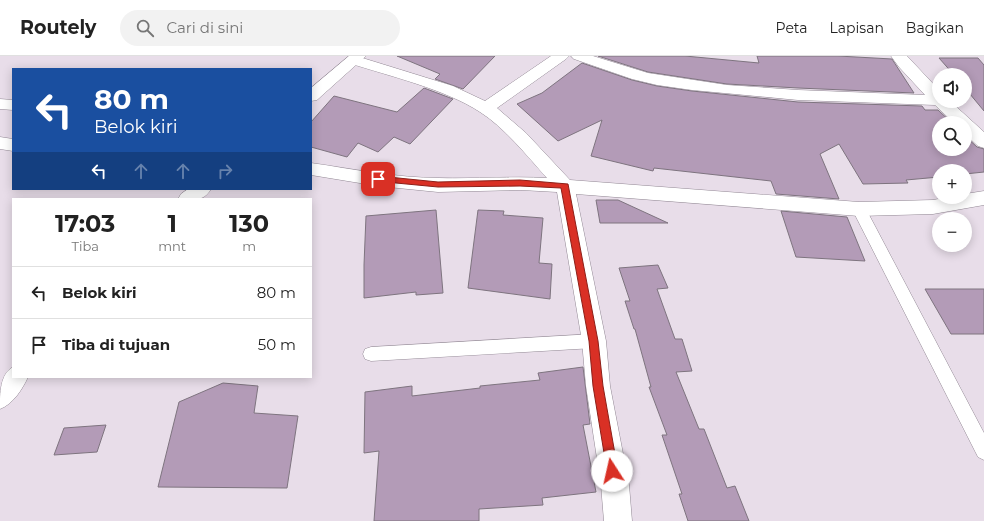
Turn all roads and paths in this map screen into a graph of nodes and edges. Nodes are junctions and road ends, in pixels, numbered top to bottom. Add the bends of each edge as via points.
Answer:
1 (561, 56) edge
2 (579, 56) edge
3 (899, 56) edge
4 (356, 58) edge
5 (932, 93) edge
6 (312, 95) edge
7 (932, 100) edge
8 (0, 104) edge
9 (12, 105) edge
10 (486, 108) junction
11 (947, 108) edge
12 (956, 116) edge
13 (972, 131) edge
14 (984, 142) edge
15 (0, 143) edge
16 (12, 145) edge
17 (312, 169) edge
18 (565, 186) junction
19 (200, 190) edge
20 (189, 198) edge
21 (984, 198) edge
22 (859, 209) junction
23 (594, 341) junction
24 (371, 354) dead end
25 (15, 378) edge
26 (0, 398) edge
27 (984, 451) edge
28 (618, 521) edge

1 - 10 street
2 - 7 street via 656,80 727,90 844,98
3 - 5 street
4 - 6 street
4 - 10 street via 447,89
8 - 9 street
10 - 18 street via 520,137
11 - 12 street
13 - 14 street
15 - 16 street
17 - 18 street via 438,185 520,183
18 - 22 street
18 - 23 street
19 - 20 street
21 - 22 street via 933,207
22 - 27 lane
23 - 24 lane
23 - 28 street
25 - 26 street

